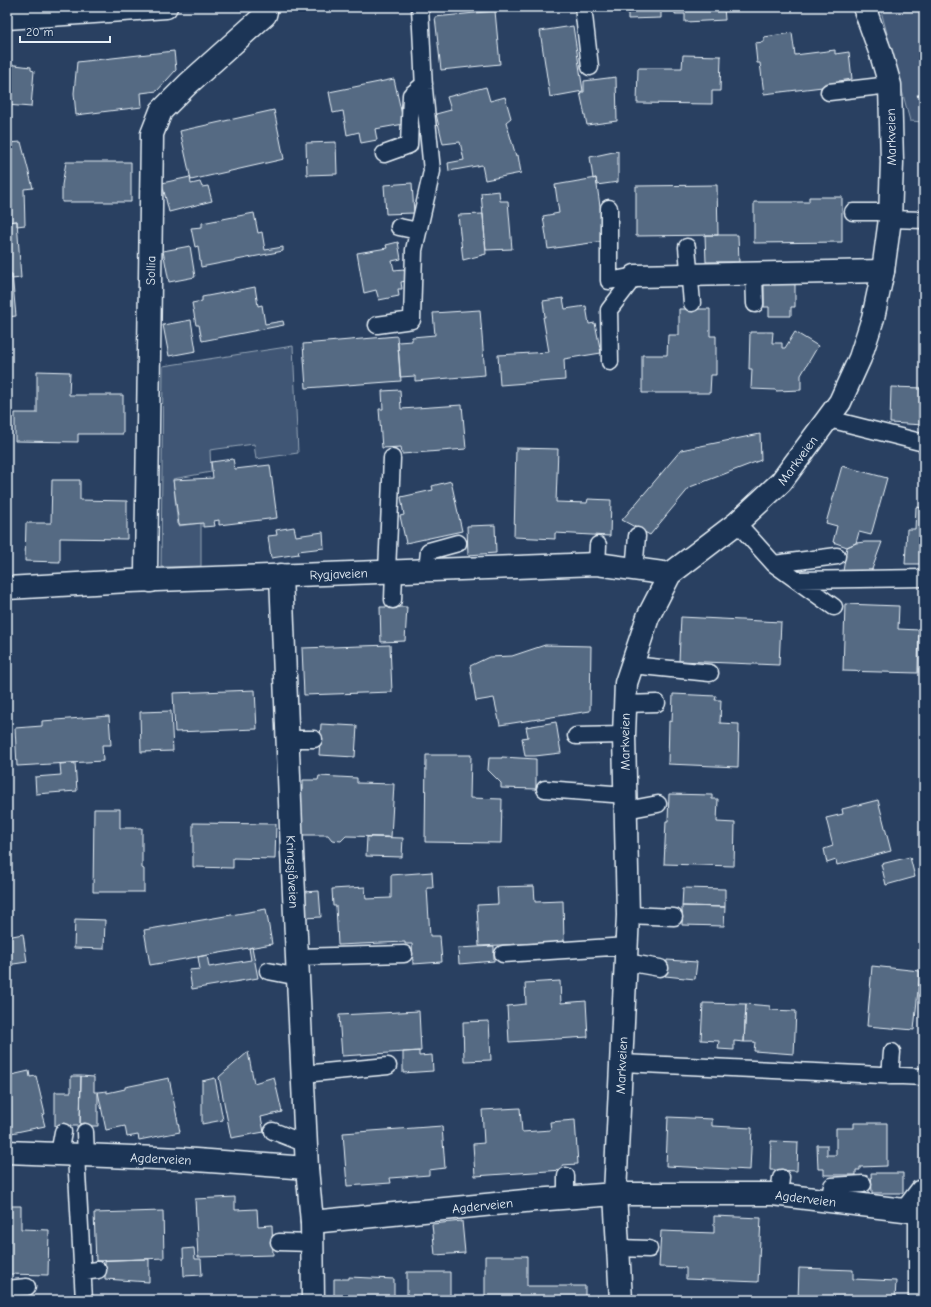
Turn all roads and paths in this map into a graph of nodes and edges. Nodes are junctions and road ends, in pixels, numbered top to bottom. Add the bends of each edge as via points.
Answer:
1 (166, 7) edge
2 (267, 7) edge
3 (420, 7) edge
4 (584, 7) edge
5 (864, 7) edge
6 (7, 18) edge
7 (590, 67) dead end
8 (424, 84) junction
9 (890, 85) junction
10 (829, 92) dead end
11 (384, 154) dead end
12 (609, 208) dead end
13 (853, 212) dead end
14 (890, 215) junction
15 (924, 220) edge
16 (399, 227) dead end
17 (418, 231) junction
18 (687, 247) dead end
19 (883, 270) junction
20 (754, 274) junction
21 (690, 275) junction
22 (635, 276) junction
23 (692, 303) dead end
24 (755, 304) dead end
25 (377, 325) dead end
26 (610, 362) dead end
27 (828, 420) junction
28 (924, 443) edge
29 (392, 458) dead end
30 (737, 523) junction
31 (637, 536) dead end
32 (458, 543) dead end
33 (837, 556) dead end
34 (774, 564) junction
35 (427, 570) junction
36 (391, 571) junction
37 (634, 571) junction
38 (670, 574) junction
39 (281, 575) junction
40 (923, 578) edge
41 (151, 580) junction
42 (796, 580) junction
43 (7, 588) edge
44 (393, 600) dead end
45 (834, 607) dead end
46 (632, 665) junction
47 (710, 673) dead end
48 (657, 703) dead end
49 (624, 704) junction
50 (624, 735) junction
51 (576, 736) dead end
52 (287, 739) junction
53 (314, 739) dead end
54 (545, 789) dead end
55 (626, 802) junction
56 (658, 804) dead end
57 (628, 915) junction
58 (674, 917) dead end
59 (404, 954) dead end
60 (504, 954) dead end
61 (627, 954) junction
62 (298, 967) junction
63 (660, 968) dead end
64 (268, 972) dead end
65 (892, 1052) dead end
66 (622, 1063) junction
67 (388, 1066) dead end
68 (303, 1074) junction
69 (890, 1076) junction
70 (924, 1078) edge
71 (273, 1131) dead end
72 (63, 1132) dead end
73 (85, 1132) dead end
74 (306, 1144) junction
75 (7, 1152) edge
76 (74, 1155) junction
77 (307, 1168) junction
78 (566, 1176) dead end
79 (864, 1184) dead end
80 (924, 1189) edge
81 (615, 1194) junction
82 (566, 1198) junction
83 (829, 1201) junction
84 (903, 1210) junction
85 (312, 1222) junction
86 (279, 1242) dead end
87 (312, 1243) junction
88 (619, 1248) junction
89 (649, 1249) dead end
90 (27, 1287) dead end
91 (7, 1289) edge
92 (84, 1300) edge
93 (313, 1300) edge
94 (621, 1300) edge
95 (920, 1300) edge

1 - 6 street
2 - 41 street, Sollia via 265,15 161,111 152,134 146,573
3 - 8 lane
4 - 7 lane
5 - 9 street, Markveien
8 - 11 lane via 411,95 410,145
8 - 17 lane via 432,171
9 - 10 lane
9 - 14 street, Markveien
12 - 22 lane via 609,281
13 - 14 lane
14 - 15 lane
14 - 19 street, Markveien
16 - 17 lane
17 - 25 lane via 414,250 411,325
18 - 21 lane
19 - 20 street
19 - 27 street, Markveien via 873,318 860,358 850,383
20 - 21 street
20 - 24 lane
21 - 22 street
21 - 23 lane
22 - 26 lane via 609,310
27 - 28 lane
27 - 30 street, Markveien via 781,482
29 - 36 lane
30 - 34 lane
30 - 38 street, Markveien
31 - 37 lane
32 - 35 lane via 429,551
33 - 34 lane
34 - 42 lane
35 - 36 street, Rygjaveien
35 - 37 street, Rygjaveien via 598,554
36 - 39 street, Rygjaveien
36 - 44 lane
37 - 38 street, Rygjaveien
38 - 46 street, Markveien via 648,617
39 - 41 street, Rygjaveien
39 - 52 street, Kringsjåveien
40 - 42 lane
41 - 43 street, Rygjaveien
42 - 45 lane
46 - 47 lane
46 - 49 street, Markveien via 626,683
48 - 49 lane
49 - 50 street, Markveien
50 - 51 lane
50 - 55 street, Markveien
52 - 53 lane
52 - 62 street, Kringsjåveien
54 - 55 lane
55 - 56 lane
55 - 57 street, Markveien
57 - 58 lane
57 - 61 street, Markveien
59 - 62 lane
60 - 61 lane
61 - 63 lane
61 - 66 street, Markveien
62 - 64 lane
62 - 68 street, Kringsjåveien
65 - 69 lane
66 - 69 lane via 725,1061
66 - 81 street, Markveien
67 - 68 lane
68 - 74 street, Kringsjåveien
69 - 70 lane
71 - 74 lane
72 - 76 lane
73 - 76 lane
74 - 77 street, Kringsjåveien
75 - 76 street, Agderveien
76 - 77 street, Agderveien via 182,1159
76 - 92 lane via 90,1271
77 - 85 street
78 - 82 lane
79 - 83 lane via 832,1186
80 - 84 lane via 919,1189
81 - 82 street, Agderveien
81 - 83 street, Agderveien via 780,1186
81 - 88 street, Markveien
82 - 85 street, Agderveien
83 - 84 street, Agderveien
84 - 95 street, Agderveien via 920,1212
85 - 87 street
86 - 87 lane
87 - 93 street
88 - 89 lane
88 - 94 street, Markveien
90 - 91 lane

